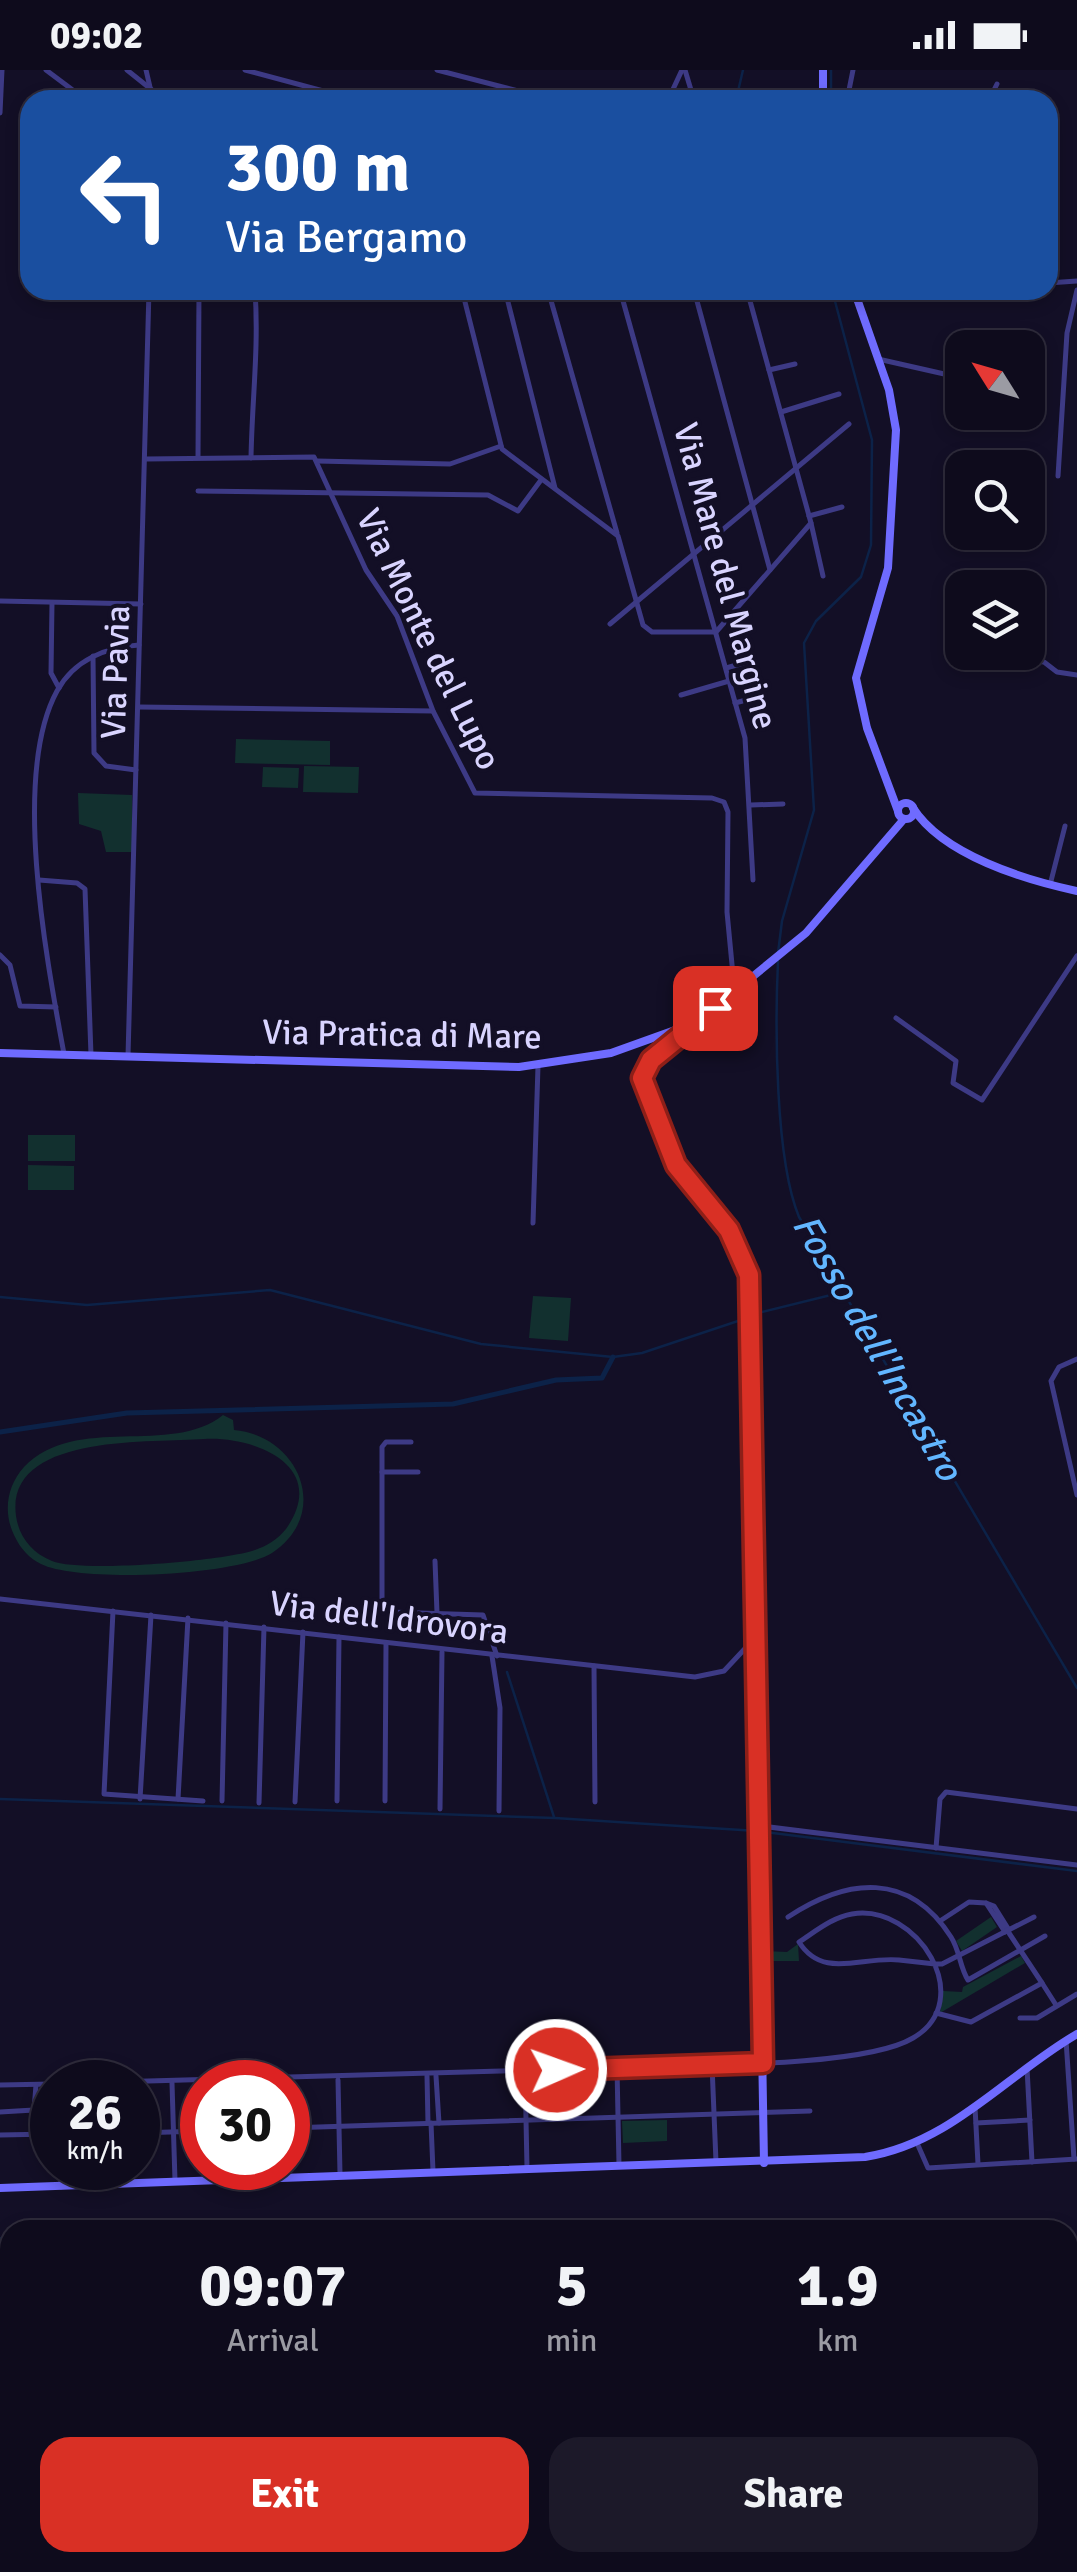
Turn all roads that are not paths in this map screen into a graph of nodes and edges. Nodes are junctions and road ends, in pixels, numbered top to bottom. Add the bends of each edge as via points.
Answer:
1 (2, 70) edge
2 (46, 70) edge
3 (128, 70) edge
4 (146, 70) edge
5 (244, 70) edge
6 (436, 70) edge
7 (997, 84) dead end
8 (73, 90) edge
9 (152, 90) joint
10 (319, 90) edge
11 (514, 90) edge
12 (994, 90) edge
13 (0, 113) edge
14 (1077, 290) edge
15 (149, 300) edge
16 (199, 300) edge
17 (256, 300) edge
18 (464, 300) edge
19 (508, 300) edge
20 (551, 300) edge
21 (623, 300) edge
22 (697, 300) edge
23 (751, 300) edge
24 (858, 300) edge
25 (878, 359) junction
26 (795, 364) dead end
27 (769, 370) junction
28 (945, 374) edge
29 (839, 394) dead end
30 (781, 412) junction
31 (849, 424) dead end
32 (500, 446) junction
33 (146, 458) junction
34 (198, 458) junction
35 (251, 458) junction
36 (317, 461) junction
37 (796, 468) junction
38 (1058, 476) dead end
39 (541, 480) junction
40 (198, 491) dead end
41 (556, 491) junction
42 (330, 492) junction
43 (753, 503) junction
44 (842, 507) dead end
45 (810, 520) junction
46 (618, 536) junction
47 (695, 553) junction
48 (770, 570) junction
49 (823, 576) dead end
50 (0, 601) edge
51 (636, 601) junction
52 (52, 603) junction
53 (141, 604) junction
54 (610, 624) dead end
55 (716, 632) junction
56 (140, 645) junction
57 (94, 656) junction
58 (751, 661) dead end
59 (1045, 662) edge
60 (726, 668) junction
61 (1077, 676) edge
62 (729, 681) junction
63 (59, 688) junction
64 (681, 695) dead end
65 (761, 696) dead end
66 (736, 703) junction
67 (138, 707) junction
68 (433, 711) junction
69 (136, 770) junction
70 (894, 795) junction
71 (783, 804) dead end
72 (751, 805) junction
73 (909, 806) junction
74 (901, 818) junction
75 (922, 821) junction
76 (1065, 826) dead end
77 (39, 880) junction
78 (753, 880) dead end
79 (1050, 885) junction
80 (1077, 891) edge
81 (0, 956) edge
82 (1077, 956) edge
83 (56, 1007) junction
84 (715, 1008) junction
85 (896, 1018) dead end
86 (0, 1053) edge
87 (64, 1054) junction
88 (91, 1055) junction
89 (128, 1056) junction
90 (538, 1066) junction
91 (533, 1223) dead end
92 (1077, 1359) edge
93 (411, 1442) dead end
94 (382, 1472) junction
95 (418, 1472) dead end
96 (1077, 1495) edge
97 (435, 1561) dead end
98 (0, 1599) edge
99 (114, 1611) junction
100 (436, 1613) junction
101 (151, 1614) junction
102 (188, 1618) junction
103 (226, 1623) junction
104 (264, 1628) junction
105 (302, 1632) junction
106 (755, 1636) junction
107 (340, 1637) junction
108 (386, 1643) junction
109 (442, 1651) junction
110 (495, 1656) junction
111 (594, 1666) junction
112 (140, 1799) junction
113 (178, 1801) junction
114 (203, 1801) dead end
115 (222, 1801) dead end
116 (336, 1801) dead end
117 (385, 1801) dead end
118 (259, 1802) dead end
119 (295, 1802) dead end
120 (595, 1802) dead end
121 (1077, 1808) edge
122 (440, 1809) dead end
123 (499, 1811) dead end
124 (761, 1826) junction
125 (936, 1848) junction
126 (1077, 1865) edge
127 (788, 1917) dead end
128 (1034, 1918) dead end
129 (940, 1921) junction
130 (1007, 1930) junction
131 (1045, 1936) dead end
132 (1021, 1952) junction
133 (961, 1957) junction
134 (935, 1964) junction
135 (1042, 1984) junction
136 (1077, 1994) edge
137 (1056, 2005) junction
138 (936, 2013) junction
139 (1020, 2018) dead end
140 (1077, 2034) edge
141 (1066, 2040) junction
142 (763, 2063) junction
143 (712, 2065) junction
144 (618, 2068) junction
145 (1027, 2068) junction
146 (525, 2070) junction
147 (426, 2076) junction
148 (436, 2076) junction
149 (338, 2079) junction
150 (310, 2080) edge
151 (160, 2081) edge
152 (172, 2081) junction
153 (180, 2081) edge
154 (30, 2084) edge
155 (0, 2086) edge
156 (975, 2107) junction
157 (30, 2110) edge
158 (0, 2112) edge
159 (764, 2112) junction
160 (810, 2112) dead end
161 (714, 2114) junction
162 (619, 2118) junction
163 (1030, 2120) junction
164 (526, 2121) junction
165 (432, 2123) junction
166 (976, 2123) junction
167 (338, 2126) junction
168 (310, 2127) edge
169 (160, 2132) edge
170 (174, 2132) junction
171 (180, 2132) edge
172 (30, 2134) edge
173 (0, 2135) edge
174 (916, 2143) junction
175 (1076, 2159) edge
176 (1032, 2162) junction
177 (764, 2163) junction
178 (716, 2164) junction
179 (978, 2165) junction
180 (620, 2168) junction
181 (527, 2171) junction
182 (433, 2174) junction
183 (340, 2177) junction
184 (310, 2179) edge
185 (160, 2184) edge
186 (175, 2184) junction
187 (180, 2184) edge
188 (0, 2188) edge
189 (30, 2188) edge

1 - 13 street
2 - 8 street
3 - 9 street
4 - 9 street
5 - 10 street
6 - 11 street
7 - 12 street
14 - 38 street
15 - 33 street, Via Pavia
16 - 34 street
17 - 35 street via 259,367 252,386
18 - 32 street
19 - 41 street
20 - 46 street
21 - 47 street, Via Mare del Margine
22 - 43 street
23 - 27 street
24 - 25 street
25 - 28 street
25 - 70 street via 896,430 896,491 888,568 856,678 869,735
26 - 27 street
27 - 30 street
29 - 30 street
30 - 37 street
31 - 37 street
32 - 36 street via 450,464
32 - 39 street
33 - 34 street
33 - 53 street, Via Pavia
34 - 35 street
35 - 36 street via 310,455
36 - 42 street, Via Monte del Lupo
37 - 43 street
37 - 45 street
39 - 41 street
39 - 42 street via 518,510 488,494
40 - 42 street
41 - 46 street
42 - 68 street, Via Monte del Lupo via 364,567 396,616
43 - 47 street
43 - 48 street
44 - 45 street
45 - 48 street
45 - 49 street
46 - 51 street
47 - 51 street
47 - 55 street, Via Mare del Margine
48 - 55 street
50 - 52 street
51 - 54 street
51 - 55 street via 650,632
52 - 53 street
52 - 63 street via 52,673
53 - 56 street, Via Pavia
55 - 60 street, Via Mare del Margine
56 - 57 street
56 - 67 street, Via Pavia
57 - 63 street
57 - 69 street via 94,752 106,766
58 - 60 street
59 - 61 street
60 - 62 street, Via Mare del Margine
62 - 64 street
62 - 66 street, Via Mare del Margine
63 - 77 street via 38,760
65 - 66 street
66 - 72 street, Via Mare del Margine
67 - 68 street
67 - 69 street, Via Pavia
68 - 84 street, Via Monte del Lupo via 481,796 724,802 733,976
69 - 89 street, Via Pavia
70 - 73 street
70 - 74 street
71 - 72 street
72 - 78 street, Via Mare del Margine
73 - 74 street
73 - 74 street
73 - 75 street
74 - 75 street
74 - 84 street, Via Pratica di Mare via 791,948
75 - 79 street via 989,863
76 - 79 street
77 - 83 street
77 - 88 street via 76,882 85,889
79 - 80 street
81 - 83 street via 10,965 20,1006
82 - 85 street via 982,1100 953,1082 956,1061
83 - 87 street
84 - 90 street, Via Pratica di Mare via 638,1045
84 - 106 street via 651,1060 642,1078 676,1165 729,1230 748,1267
86 - 87 street, Via Pratica di Mare
87 - 88 street, Via Pratica di Mare
88 - 89 street, Via Pratica di Mare
89 - 90 street, Via Pratica di Mare
90 - 91 street
92 - 96 street via 1052,1377
93 - 94 street via 383,1443
94 - 95 street
94 - 100 street via 382,1608
97 - 100 street
98 - 99 street, Via dell'Idrovora
99 - 101 street, Via dell'Idrovora
99 - 112 street via 105,1796
100 - 110 street via 484,1615
101 - 102 street, Via dell'Idrovora
101 - 112 street
102 - 103 street, Via dell'Idrovora
102 - 113 street
103 - 104 street, Via dell'Idrovora
103 - 115 street
104 - 105 street, Via dell'Idrovora
104 - 118 street
105 - 107 street, Via dell'Idrovora
105 - 119 street
106 - 111 street, Via dell'Idrovora via 734,1664 710,1676
106 - 124 street
107 - 108 street, Via dell'Idrovora
107 - 116 street
108 - 109 street, Via dell'Idrovora
108 - 117 street
109 - 110 street, Via dell'Idrovora
109 - 122 street
110 - 111 street, Via dell'Idrovora
110 - 123 street
111 - 120 street
112 - 113 street
113 - 114 street
121 - 125 street via 946,1792
124 - 125 street
124 - 142 street
125 - 126 street
127 - 129 street via 832,1891 878,1887 921,1902
128 - 130 street
129 - 130 street via 969,1902 986,1903
129 - 133 street
130 - 132 street
130 - 133 street
131 - 132 street
132 - 133 street via 969,1980
132 - 135 street
133 - 134 street
134 - 134 street via 882,1959 829,1965 812,1960 799,1942 841,1917 876,1914 912,1930
134 - 138 street
135 - 137 street
135 - 138 street via 971,2022
136 - 137 street
137 - 139 street via 1037,2018
138 - 142 street via 901,2044
140 - 141 street
141 - 145 street
141 - 175 street
142 - 143 street
142 - 159 street
143 - 144 street
143 - 161 street
144 - 146 street
144 - 162 street
145 - 156 street
145 - 163 street
146 - 148 street
146 - 164 street
147 - 148 street
147 - 149 street
147 - 165 street
148 - 165 street
149 - 150 street
149 - 167 street
151 - 152 street
152 - 153 street
152 - 170 street
154 - 155 street
156 - 166 street
156 - 174 street
157 - 158 street
159 - 160 street
159 - 161 street
159 - 177 street
161 - 162 street
161 - 178 street
162 - 164 street
162 - 180 street
163 - 166 street
163 - 176 street
164 - 165 street
164 - 181 street
165 - 167 street
165 - 182 street
166 - 179 street
167 - 168 street
167 - 183 street
169 - 170 street
170 - 171 street
170 - 186 street
172 - 173 street
174 - 177 street via 865,2157
174 - 179 street via 925,2166
175 - 176 street
176 - 179 street
177 - 178 street
178 - 180 street
180 - 181 street
181 - 182 street
182 - 183 street
183 - 184 street
185 - 186 street
186 - 187 street
188 - 189 street

